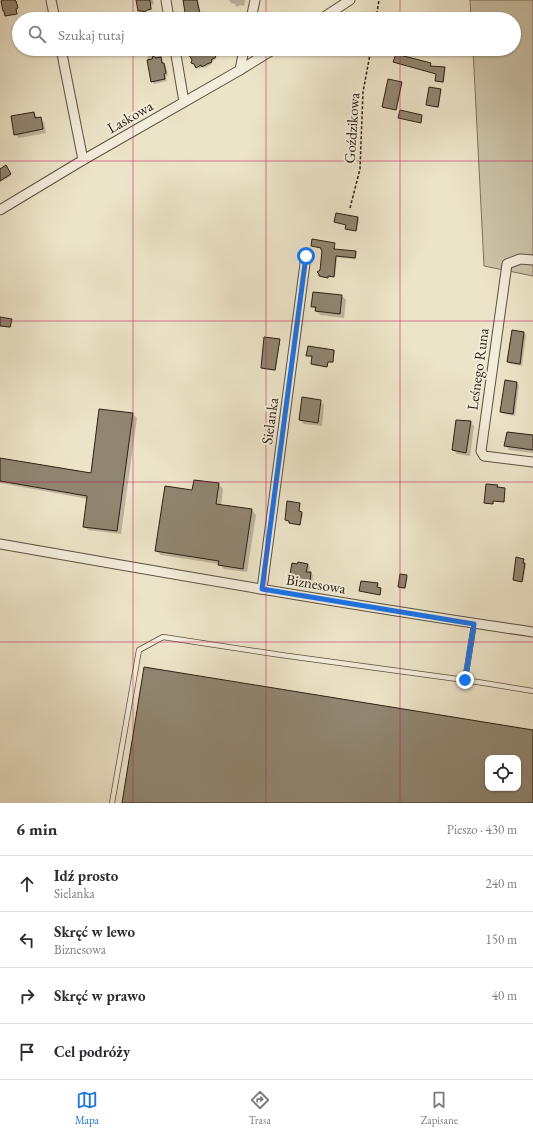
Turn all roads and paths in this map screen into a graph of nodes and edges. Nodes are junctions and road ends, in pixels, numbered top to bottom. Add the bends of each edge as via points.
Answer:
1 (51, 0) edge
2 (166, 0) edge
3 (255, 0) edge
4 (350, 0) edge
5 (380, 0) edge
6 (54, 12) edge
7 (168, 12) edge
8 (252, 12) edge
9 (332, 12) edge
10 (377, 12) edge
11 (62, 56) edge
12 (175, 56) edge
13 (243, 56) edge
14 (263, 56) edge
15 (370, 56) edge
16 (240, 70) junction
17 (184, 102) junction
18 (83, 160) junction
19 (350, 208) dead end
20 (0, 210) edge
21 (306, 256) dead end
22 (533, 260) edge
23 (533, 462) edge
24 (0, 544) edge
25 (262, 589) junction
26 (474, 624) junction
27 (533, 632) edge
28 (465, 680) junction
29 (533, 691) edge
30 (112, 803) edge

1 - 6 street
2 - 7 street
3 - 8 street
4 - 9 street
5 - 10 path
11 - 18 street
12 - 17 street
13 - 16 street
14 - 16 street, Laskowa
15 - 19 path, Goździkowa via 363,92 360,169
16 - 17 street, Laskowa
17 - 18 street, Laskowa
18 - 20 street, Laskowa
21 - 25 street, Sielanka
22 - 23 street, Leśnego Runa via 520,259 507,264 481,451 484,456
24 - 25 street, Biznesowa
25 - 26 street, Biznesowa
26 - 27 street, Biznesowa
26 - 28 lane
28 - 29 lane
28 - 30 lane via 163,637 139,650

